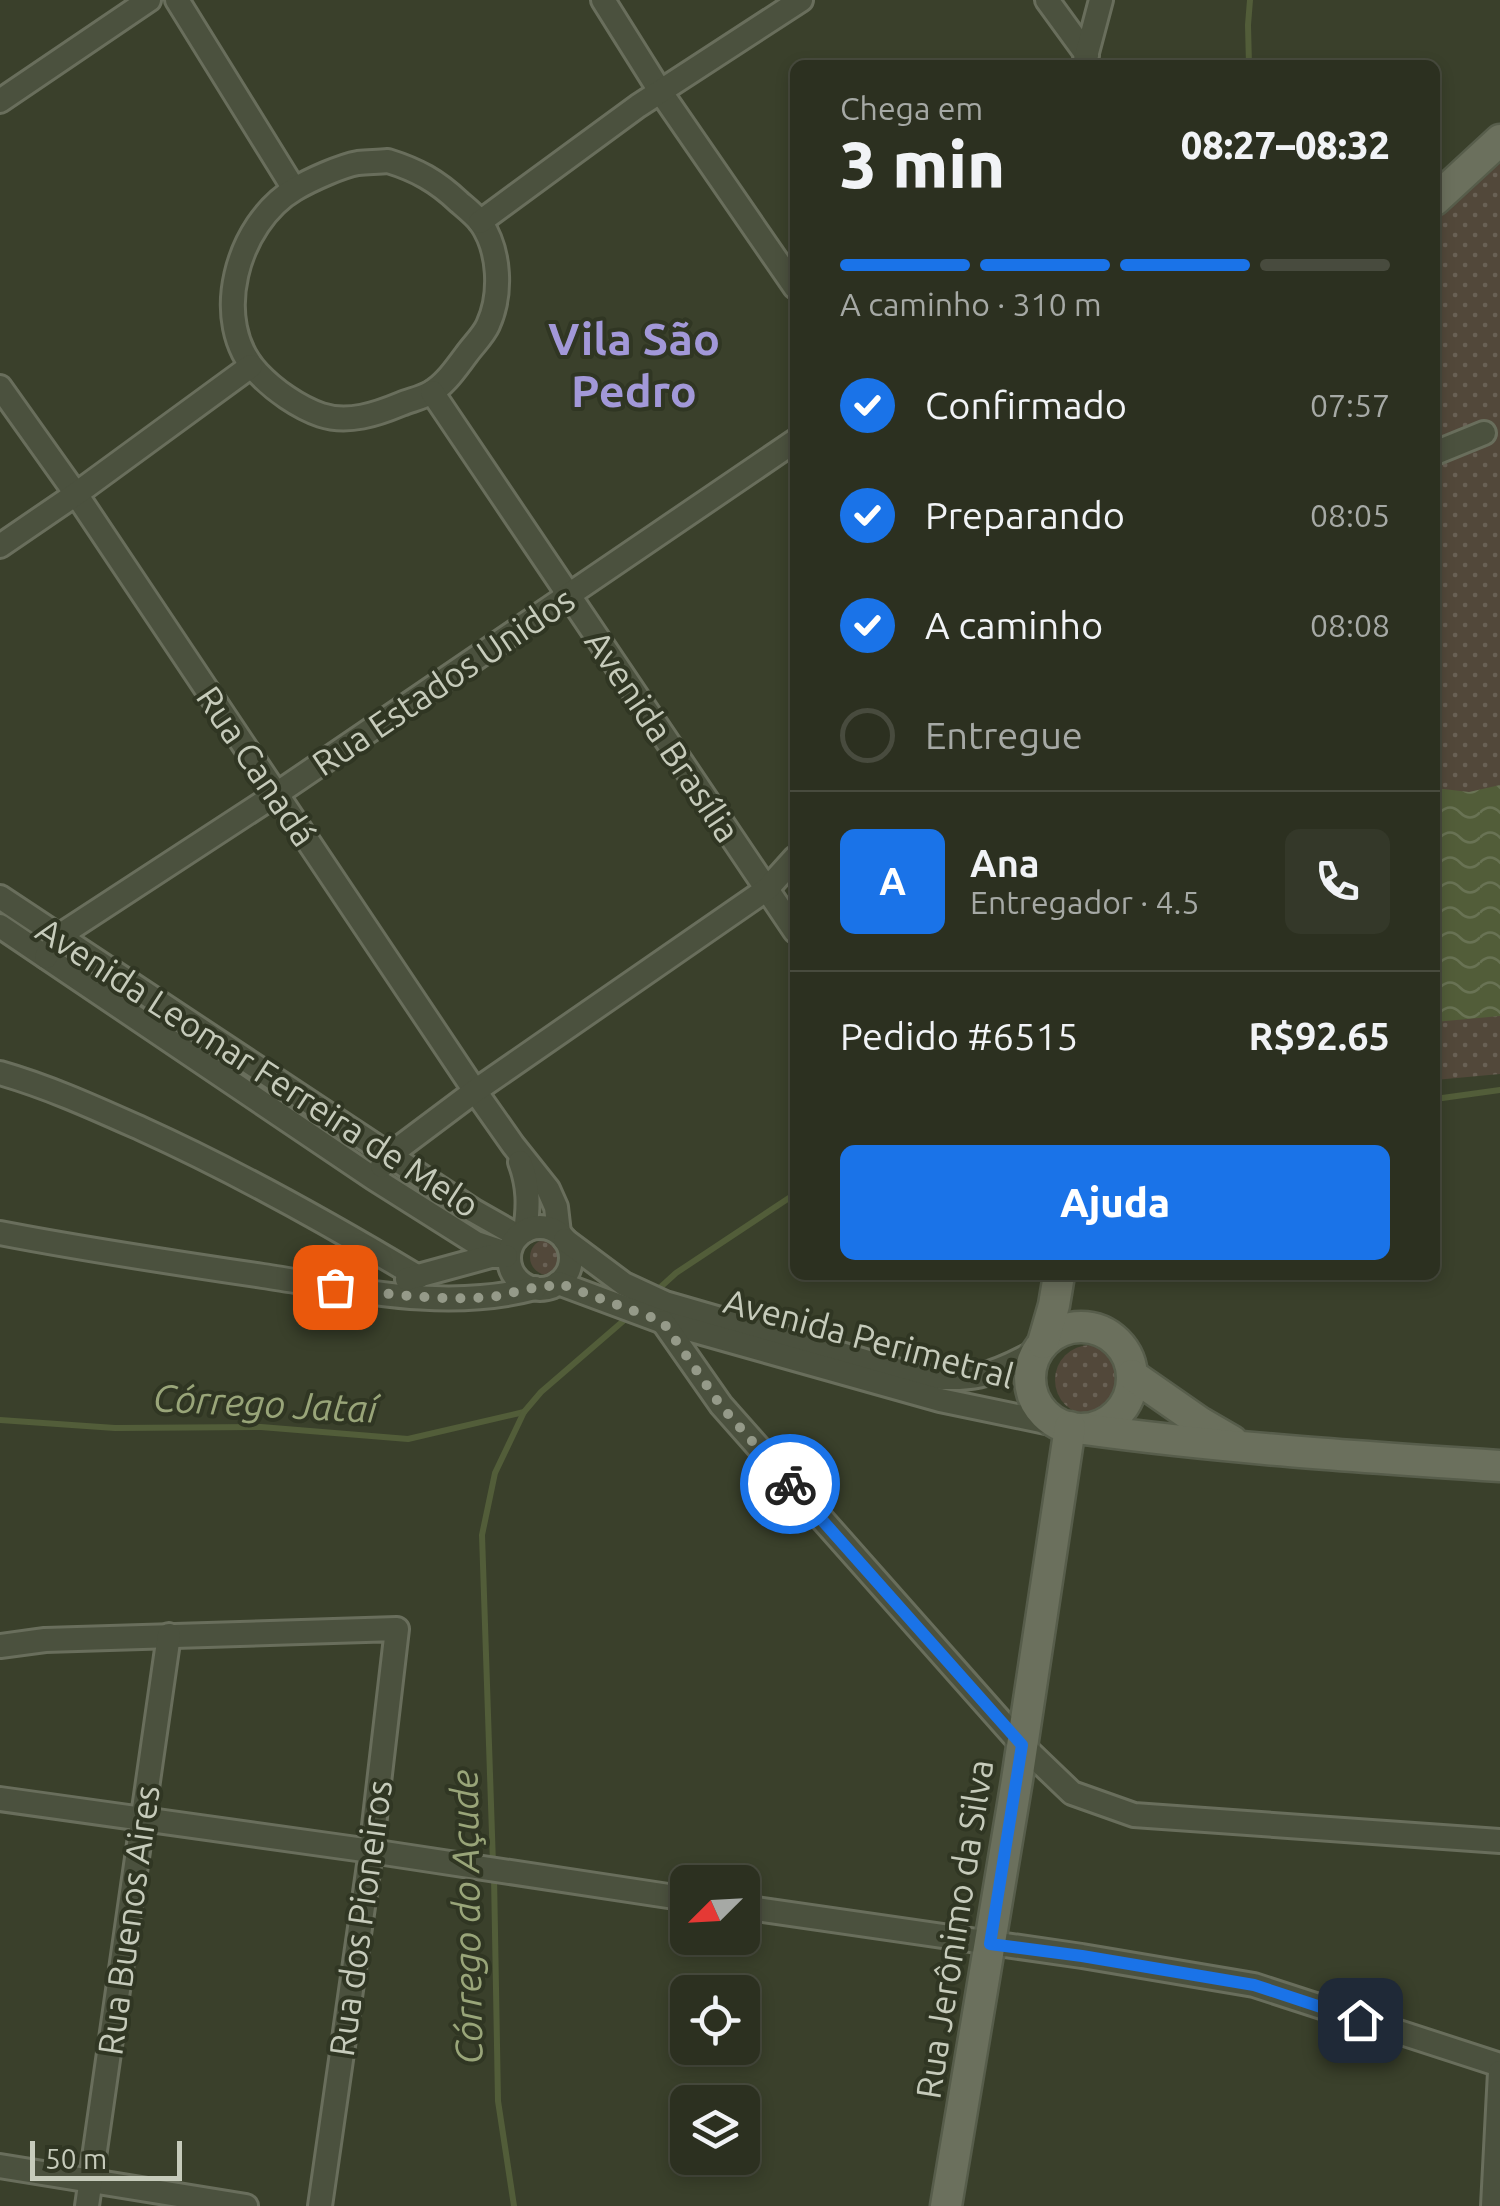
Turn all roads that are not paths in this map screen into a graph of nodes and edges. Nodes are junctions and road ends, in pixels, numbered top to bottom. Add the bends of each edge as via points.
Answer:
1 (149, 0) edge
2 (177, 0) edge
3 (603, 0) edge
4 (801, 0) edge
5 (1048, 0) edge
6 (1101, 0) edge
7 (1086, 60) edge
8 (660, 91) junction
9 (0, 102) edge
10 (1500, 140) edge
11 (294, 190) junction
12 (1440, 195) edge
13 (480, 222) junction
14 (790, 279) edge
15 (251, 366) junction
16 (0, 387) edge
17 (432, 392) junction
18 (1484, 432) dead end
19 (790, 444) edge
20 (1440, 451) edge
21 (76, 494) junction
22 (0, 546) edge
23 (568, 596) junction
24 (275, 795) junction
25 (790, 864) edge
26 (767, 889) junction
27 (0, 897) edge
28 (790, 923) edge
29 (0, 926) edge
30 (59, 936) junction
31 (46, 957) junction
32 (0, 1073) edge
33 (476, 1092) junction
34 (514, 1145) junction
35 (391, 1154) junction
36 (373, 1178) junction
37 (0, 1233) edge
38 (562, 1237) junction
39 (516, 1244) junction
40 (418, 1277) junction
41 (1058, 1280) edge
42 (546, 1286) junction
43 (359, 1290) junction
44 (667, 1316) junction
45 (785, 1346) junction
46 (1040, 1347) junction
47 (1132, 1374) junction
48 (1073, 1427) junction
49 (1244, 1447) junction
50 (1500, 1466) edge
51 (169, 1634) junction
52 (0, 1646) edge
53 (1022, 1745) junction
54 (0, 1799) edge
55 (142, 1818) junction
56 (1500, 1841) edge
57 (371, 1851) junction
58 (670, 1895) edge
59 (760, 1910) edge
60 (990, 1944) junction
61 (1500, 2069) edge
62 (0, 2166) edge
63 (90, 2180) junction
64 (87, 2206) edge
65 (246, 2206) edge
66 (320, 2206) edge
67 (946, 2206) edge
68 (1493, 2206) edge

1 - 9 street
2 - 11 street
3 - 8 street
4 - 8 street
5 - 7 street
6 - 7 street
8 - 13 street
8 - 14 street
10 - 12 main road
11 - 13 street via 355,164 388,161 438,183
11 - 15 street via 267,212 236,276 232,310
13 - 17 street via 494,251 497,300 487,328
15 - 17 street via 322,415 378,414
15 - 21 street
16 - 21 street, Rua Canadá
17 - 23 street, Avenida Brasília
18 - 20 street
19 - 23 street, Rua Estados Unidos
21 - 22 street
21 - 24 street, Rua Canadá
23 - 24 street, Rua Estados Unidos
23 - 26 street, Avenida Brasília
24 - 30 street, Rua Estados Unidos
24 - 33 street, Rua Canadá
25 - 26 street
26 - 28 street, Avenida Brasília
26 - 33 street
27 - 30 street, Avenida Leomar Ferreira de Melo
29 - 31 street, Avenida Leomar Ferreira de Melo
30 - 31 street, Rua Estados Unidos
30 - 35 street, Avenida Leomar Ferreira de Melo
31 - 36 street, Avenida Leomar Ferreira de Melo
32 - 40 street via 78,1100 216,1163
33 - 34 street, Rua Canadá
33 - 35 street
34 - 38 street, Rua Canadá via 548,1189
34 - 39 street, Rua Canadá via 529,1208
35 - 36 street
35 - 39 street, Avenida Leomar Ferreira de Melo
36 - 39 street, Avenida Leomar Ferreira de Melo via 476,1243
37 - 43 street
38 - 39 street via 543,1227
38 - 42 street via 571,1258 564,1276
38 - 44 street
39 - 40 street
39 - 42 street via 510,1264 519,1280
40 - 43 street
41 - 46 main road
42 - 43 street via 486,1297
42 - 44 street
44 - 45 street, Avenida Perimetral
44 - 53 street via 721,1406
45 - 46 street, Avenida Perimetral via 953,1380 1014,1364
45 - 48 street, Avenida Perimetral via 940,1400
46 - 47 main road via 1068,1328 1098,1329 1122,1347
46 - 48 main road via 1032,1392 1050,1418
47 - 48 main road via 1131,1390 1114,1417 1100,1426
47 - 49 main road, Avenida Perimetral
48 - 49 main road, Avenida Perimetral
48 - 53 main road, Rua Jerônimo da Silva
49 - 50 main road, Avenida Perimetral
51 - 52 street
51 - 55 street, Rua Buenos Aires
51 - 57 street, Rua dos Pioneiros via 396,1629
53 - 56 street via 1072,1793 1134,1815
53 - 60 main road, Rua Jerônimo da Silva
54 - 55 street
55 - 57 street
55 - 63 street, Rua Buenos Aires
57 - 58 street
57 - 66 street, Rua dos Pioneiros
59 - 60 street
60 - 61 street via 1254,1985
60 - 67 main road, Rua Jerônimo da Silva
61 - 68 street
62 - 63 street
63 - 64 street, Rua Buenos Aires
63 - 65 street

